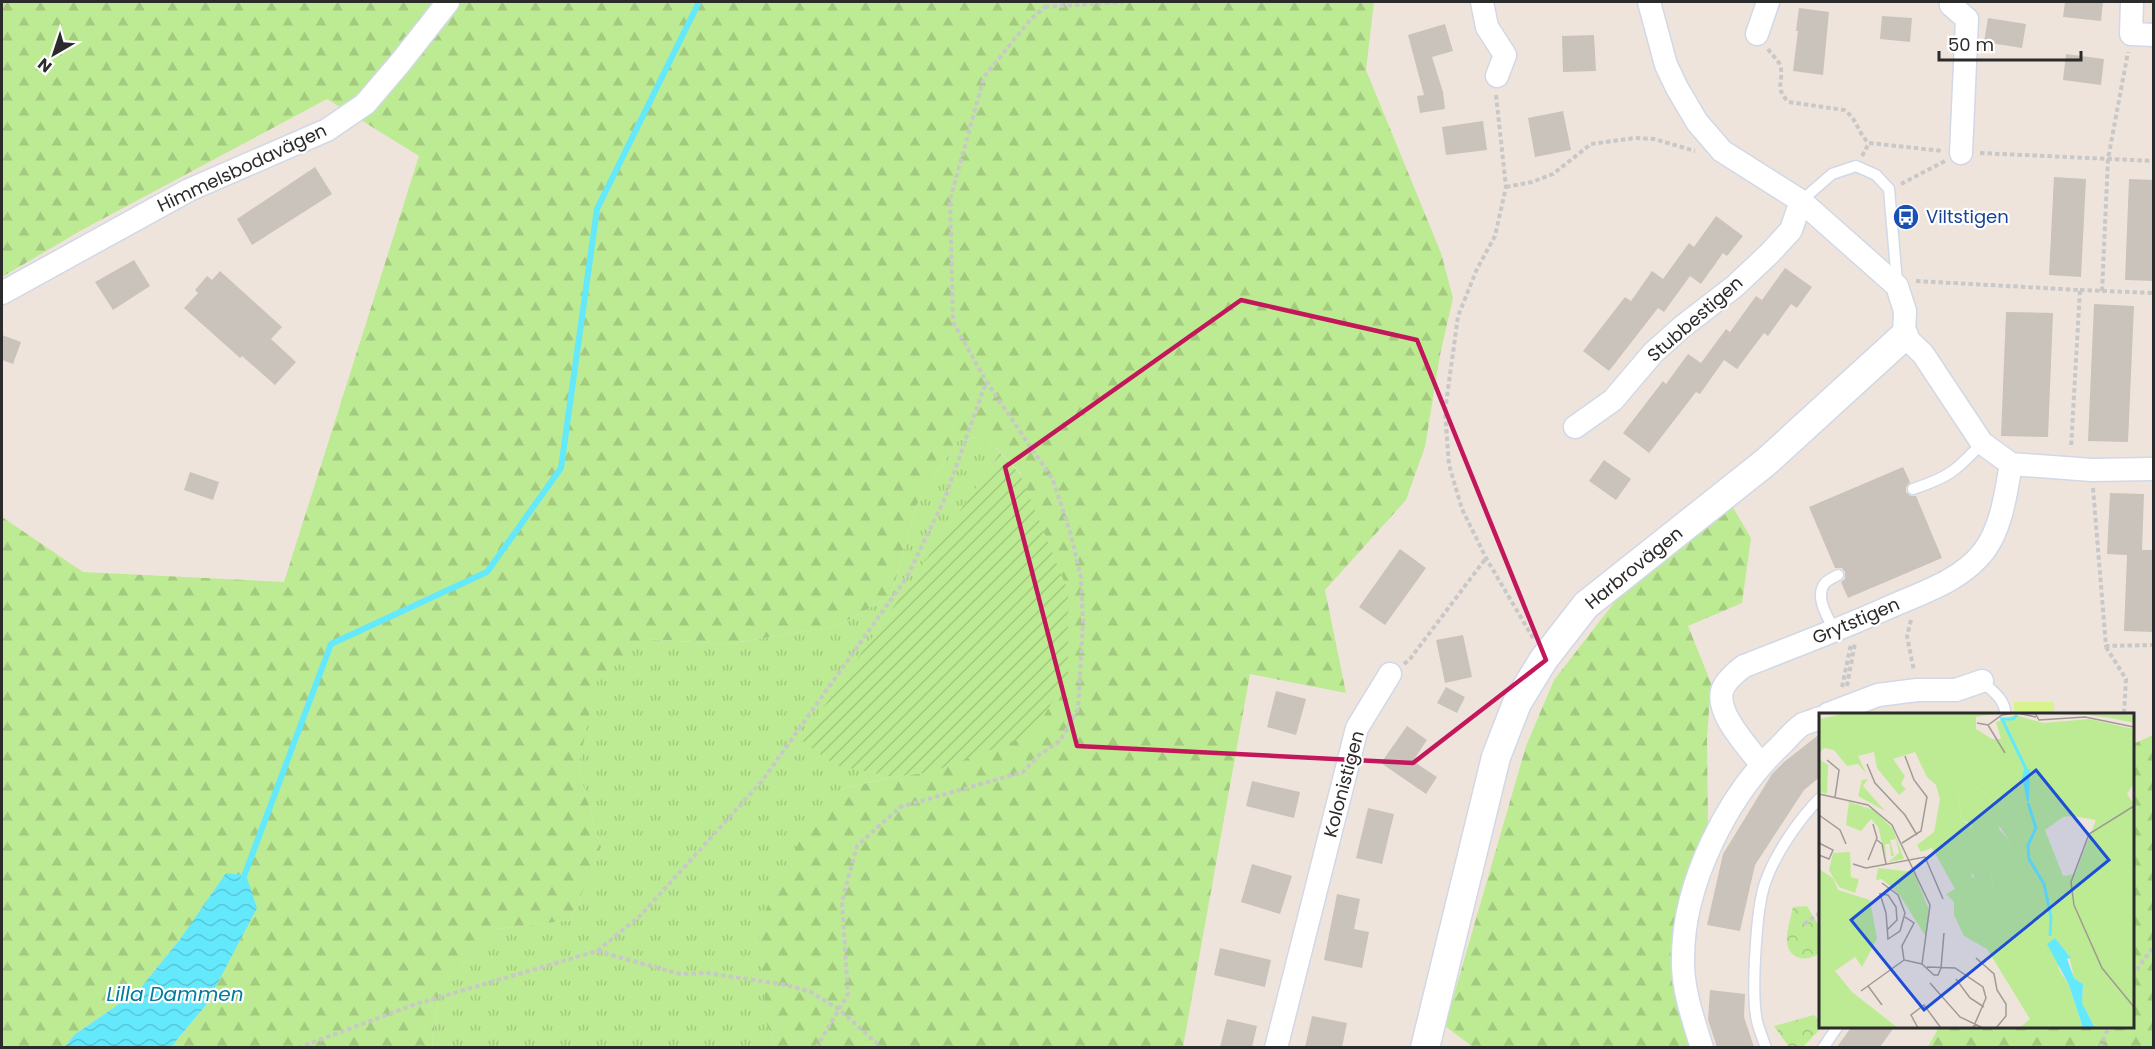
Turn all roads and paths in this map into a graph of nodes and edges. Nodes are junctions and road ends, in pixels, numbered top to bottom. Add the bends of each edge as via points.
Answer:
1 (448, 2) edge
2 (1043, 2) edge
3 (1123, 2) edge
4 (1482, 2) edge
5 (1649, 2) edge
6 (1768, 2) edge
7 (2132, 2) edge
8 (1951, 3) edge
9 (1045, 7) junction
10 (1757, 34) joint
11 (2143, 35) edge
12 (1497, 76) joint
13 (1961, 153) junction
14 (1704, 155) dead end
15 (2108, 159) junction
16 (2154, 161) edge
17 (1506, 187) junction
18 (1889, 189) junction
19 (1801, 201) junction
20 (1897, 286) junction
21 (2080, 290) junction
22 (2102, 291) junction
23 (2, 293) edge
24 (2154, 293) edge
25 (1904, 336) junction
26 (986, 381) junction
27 (1575, 427) dead end
28 (1982, 443) junction
29 (2011, 464) junction
30 (2081, 469) junction
31 (2154, 469) edge
32 (1913, 489) dead end
33 (1486, 558) junction
34 (1838, 575) dead end
35 (1919, 594) junction
36 (1847, 626) junction
37 (2154, 645) edge
38 (2106, 646) junction
39 (1544, 659) junction
40 (1913, 666) dead end
41 (1390, 674) joint
42 (1982, 681) joint
43 (1834, 712) edge
44 (2005, 713) edge
45 (2124, 713) edge
46 (1819, 718) edge
47 (1761, 764) junction
48 (1819, 800) edge
49 (1819, 914) edge
50 (1804, 924) dead end
51 (2154, 946) edge
52 (597, 951) junction
53 (2134, 975) edge
54 (840, 1010) junction
55 (1837, 1028) edge
56 (2108, 1028) edge
57 (298, 1047) edge
58 (816, 1047) edge
59 (882, 1047) edge
60 (1276, 1047) edge
61 (1425, 1047) edge
62 (1702, 1047) edge
63 (1766, 1047) edge
64 (1823, 1047) edge
65 (2100, 1047) edge

1 - 23 street, Himmelsbodavägen via 365,104 327,130 189,190
2 - 9 path
3 - 9 path
4 - 12 street via 1487,27 1505,55
5 - 19 street via 1666,65 1697,122 1722,151
6 - 10 street
7 - 11 street
8 - 13 street via 1967,19
9 - 26 path via 984,77 950,200 953,322
10 - 13 path via 1780,66 1780,88 1789,102 1844,110 1869,144
11 - 15 path
12 - 17 path via 1496,102
13 - 15 path
13 - 18 path
14 - 17 path via 1654,139 1615,140 1591,144 1553,174
15 - 16 path
15 - 22 path
17 - 33 path via 1495,236 1458,316 1445,411 1449,465 1462,509
18 - 19 lane via 1876,175 1856,166 1832,174
18 - 20 lane
19 - 20 street
19 - 27 street, Stubbestigen via 1791,230 1770,253 1653,353 1613,400
20 - 21 path via 1913,280
20 - 25 street via 1905,311
21 - 22 path
21 - 30 path
22 - 24 path
25 - 28 street via 1923,354
25 - 39 street, Harbrovägen via 1766,462 1586,605
26 - 52 path via 945,498 907,577 762,781 641,915
26 - 54 path via 1053,480 1071,535 1081,578 1083,622 1078,709 1060,741 1023,772 900,807 857,846 842,901 848,994
28 - 29 street
28 - 32 lane via 1943,479
29 - 30 street
29 - 35 street, Grytstigen via 1998,524 1985,550 1949,581
30 - 31 street
30 - 38 path
33 - 39 path
33 - 41 path via 1410,659
34 - 36 lane via 1825,583 1821,594 1824,608
35 - 36 street, Grytstigen
35 - 40 path via 1907,636
36 - 43 path via 1851,644
36 - 43 path via 1855,647 1845,692
36 - 47 street, Grytstigen via 1743,666 1722,691 1730,725
37 - 38 path
38 - 45 path via 2126,679
39 - 61 street, Harbrovägen via 1517,703 1496,757
41 - 60 street, Kolonistigen via 1357,728
42 - 43 street via 1956,690 1878,694
42 - 44 lane via 2000,699
46 - 47 street via 1802,725
47 - 62 street via 1713,838 1684,930 1687,993
48 - 63 lane via 1783,847 1765,882 1759,907 1756,1020
49 - 50 path
51 - 53 path
52 - 54 path via 680,974 707,973 787,985 811,992
52 - 57 path via 414,1005
54 - 58 path
54 - 59 path
55 - 64 lane
56 - 65 path

